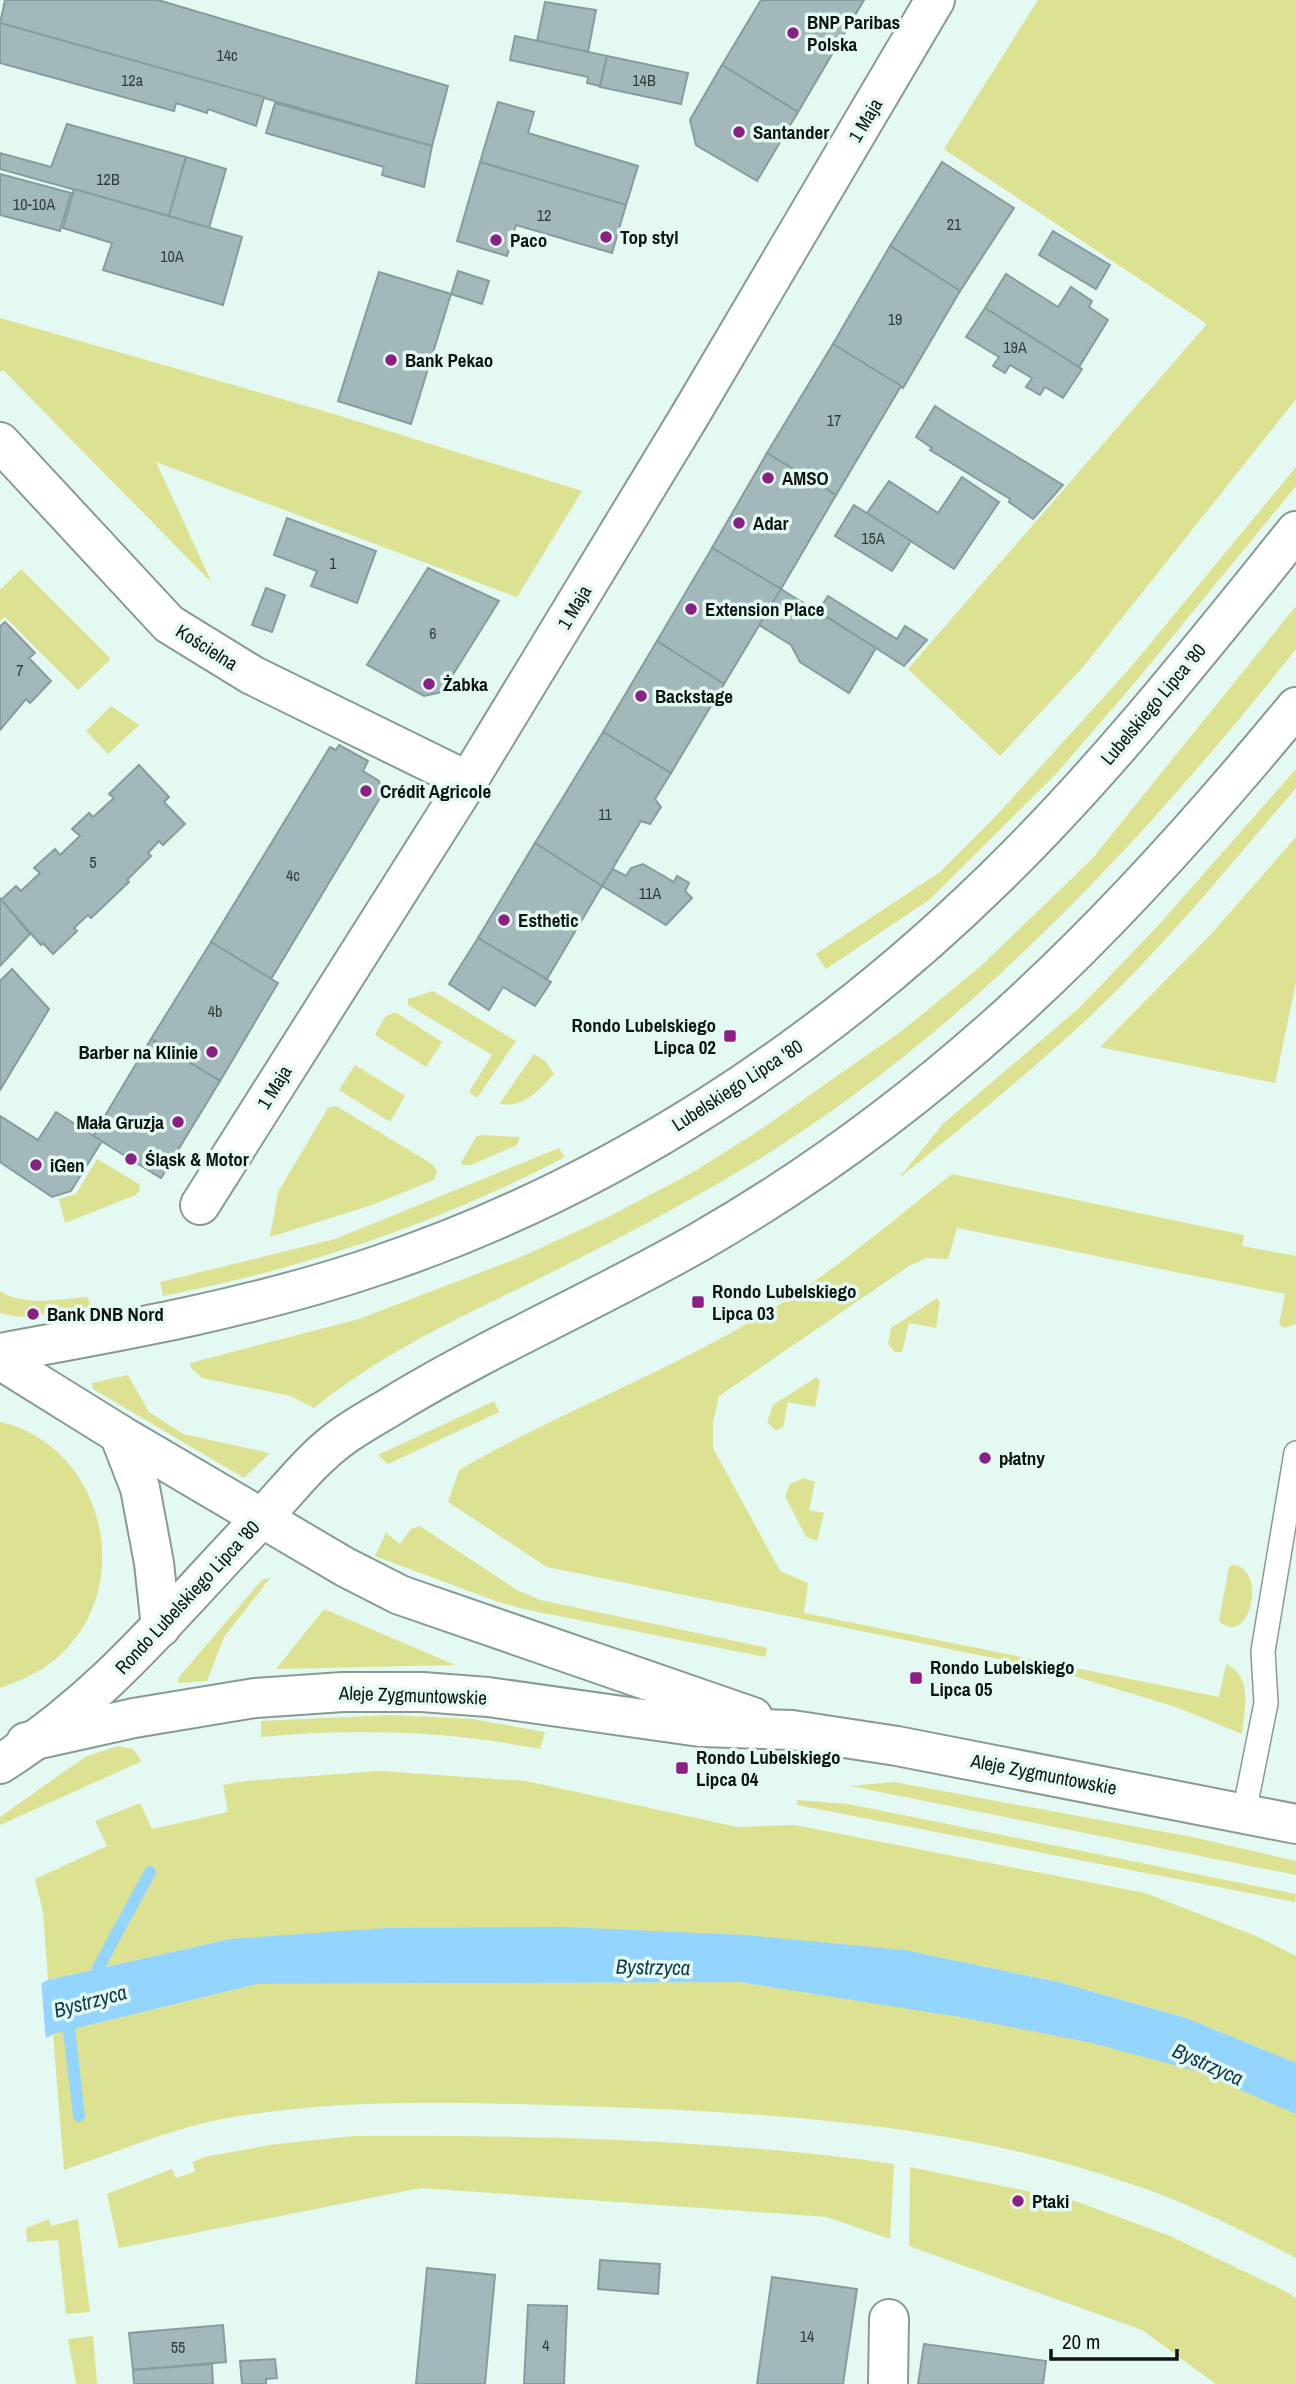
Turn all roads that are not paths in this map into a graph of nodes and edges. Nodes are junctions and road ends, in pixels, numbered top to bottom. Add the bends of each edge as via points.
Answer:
1 (936, 0) edge
2 (0, 442) edge
3 (1296, 531) edge
4 (1296, 707) edge
5 (468, 781) junction
6 (200, 1205) dead end
7 (0, 1353) edge
8 (0, 1360) edge
9 (119, 1434) junction
10 (1296, 1453) edge
11 (263, 1517) junction
12 (161, 1627) junction
13 (792, 1730) junction
14 (18, 1742) edge
15 (0, 1764) edge
16 (1244, 1813) junction
17 (1296, 1824) edge
18 (889, 2319) dead end
19 (888, 2384) edge

1 - 5 street, 1 Maja
2 - 5 street, Kościelna via 169,624 253,675
3 - 7 street, Lubelskiego Lipca '80 via 1093,774 996,877 869,993 721,1099 579,1180 382,1265 204,1314
4 - 11 street via 1145,884 1077,954 902,1107 700,1241 459,1366 340,1438
5 - 6 street, 1 Maja
8 - 9 street, Rondo Lubelskiego Lipca '80
9 - 11 street, Rondo Lubelskiego Lipca '80
9 - 12 street via 140,1488 155,1563
10 - 16 lane via 1263,1651 1266,1703
11 - 12 street, Rondo Lubelskiego Lipca '80
11 - 13 street, Aleje Zygmuntowskie via 400,1595
12 - 14 street, Rondo Lubelskiego Lipca '80 via 80,1708
13 - 14 street, Aleje Zygmuntowskie via 700,1727 488,1697 377,1691 226,1702
13 - 16 street, Aleje Zygmuntowskie
14 - 15 street, Rondo Lubelskiego Lipca '80
16 - 17 street, Aleje Zygmuntowskie
18 - 19 street

